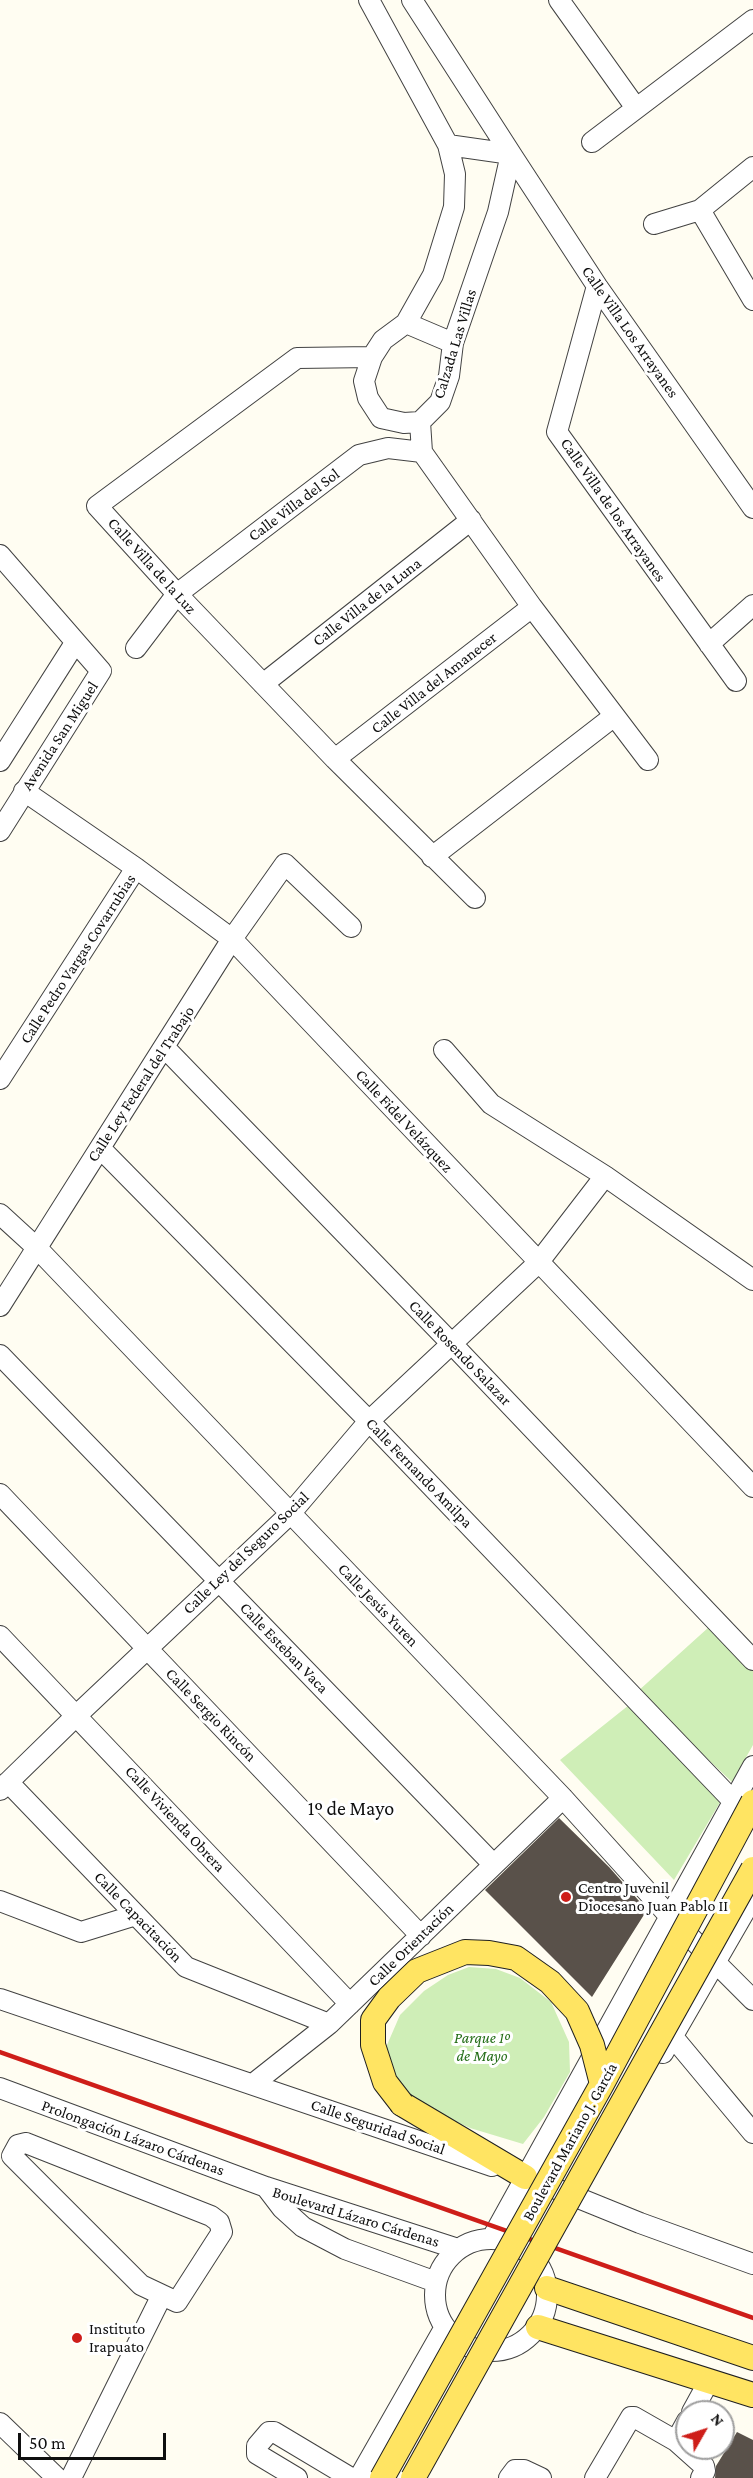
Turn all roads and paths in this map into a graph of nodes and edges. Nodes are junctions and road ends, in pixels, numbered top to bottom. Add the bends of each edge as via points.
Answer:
1 (369, 0) edge
2 (412, 0) edge
3 (559, 0) edge
4 (753, 20) edge
5 (636, 108) junction
6 (592, 142) dead end
7 (448, 145) junction
8 (511, 153) junction
9 (753, 167) edge
10 (700, 210) junction
11 (654, 224) dead end
12 (597, 286) junction
13 (753, 300) edge
14 (406, 323) junction
15 (453, 343) junction
16 (372, 357) junction
17 (420, 422) junction
18 (422, 452) junction
19 (753, 508) edge
20 (471, 520) junction
21 (0, 555) edge
22 (177, 594) junction
23 (753, 605) edge
24 (532, 607) junction
25 (75, 643) junction
26 (709, 644) junction
27 (136, 648) dead end
28 (736, 681) dead end
29 (263, 684) junction
30 (613, 717) junction
31 (335, 759) junction
32 (648, 760) dead end
33 (0, 761) edge
34 (24, 791) junction
35 (0, 831) edge
36 (432, 857) junction
37 (136, 868) junction
38 (475, 898) dead end
39 (351, 927) dead end
40 (232, 939) junction
41 (165, 1048) junction
42 (444, 1050) dead end
43 (0, 1079) edge
44 (100, 1148) junction
45 (605, 1176) junction
46 (0, 1214) edge
47 (36, 1247) junction
48 (538, 1263) junction
49 (753, 1280) edge
50 (0, 1306) edge
51 (452, 1344) junction
52 (0, 1355) edge
53 (369, 1421) junction
54 (753, 1487) edge
55 (0, 1494) edge
56 (290, 1514) junction
57 (219, 1581) junction
58 (0, 1636) edge
59 (148, 1649) junction
60 (753, 1660) edge
61 (77, 1715) junction
62 (753, 1766) edge
63 (4, 1786) edge
64 (563, 1798) junction
65 (743, 1802) edge
66 (493, 1864) junction
67 (753, 1869) edge
68 (753, 1897) edge
69 (0, 1901) edge
70 (136, 1915) junction
71 (670, 1918) junction
72 (421, 1936) junction
73 (716, 1963) junction
74 (0, 1999) edge
75 (753, 2000) edge
76 (350, 2004) junction
77 (329, 2024) junction
78 (673, 2037) junction
79 (253, 2084) junction
80 (602, 2084) junction
81 (0, 2088) edge
82 (753, 2133) edge
83 (525, 2177) junction
84 (266, 2187) junction
85 (580, 2199) junction
86 (492, 2238) junction
87 (458, 2249) junction
88 (753, 2264) edge
89 (539, 2265) junction
90 (436, 2282) junction
91 (548, 2288) junction
92 (162, 2295) junction
93 (445, 2327) junction
94 (538, 2327) junction
95 (492, 2352) junction
96 (753, 2358) edge
97 (710, 2381) junction
98 (408, 2391) junction
99 (753, 2395) edge
100 (699, 2400) edge
101 (458, 2415) junction
102 (0, 2423) edge
103 (675, 2440) edge
104 (697, 2460) edge
105 (50, 2475) edge
106 (71, 2478) edge
107 (297, 2478) edge
108 (351, 2478) edge
109 (359, 2478) edge
110 (382, 2478) edge
111 (413, 2478) edge
112 (424, 2478) edge
113 (509, 2478) edge
114 (541, 2478) edge
115 (595, 2478) edge
116 (701, 2478) edge

1 - 7 street
2 - 8 street
3 - 5 street
4 - 5 street
5 - 6 street
7 - 8 street
7 - 14 street via 455,174 454,207 433,275
8 - 12 street, Calle Villa Los Arrayanes
8 - 15 street, Calzada Las Villas via 498,212
9 - 10 street
10 - 11 street
10 - 13 street
12 - 19 street, Calle Villa Los Arrayanes
12 - 26 street, Calle Villa de los Arrayanes via 557,432
14 - 15 street
14 - 16 street via 383,340
15 - 17 street, Calzada Las Villas via 449,376 440,402
16 - 17 street via 364,381 368,398 381,418
16 - 22 street, Calle Villa de la Luz via 297,358 97,506
17 - 18 street
18 - 20 street
18 - 22 street, Calle Villa del Sol via 388,447 359,455
20 - 24 street
20 - 29 street, Calle Villa de la Luna
21 - 25 street
22 - 27 street, Calle Villa del Sol
22 - 29 street, Calle Villa de la Luz
23 - 26 street
24 - 30 street
24 - 31 street, Calle Villa del Amanecer
25 - 33 street
25 - 34 street, Avenida San Miguel via 101,671
26 - 28 street, Calle Villa de los Arrayanes
29 - 31 street, Calle Villa de la Luz
30 - 32 street
30 - 36 street
31 - 36 street, Calle Villa de la Luz
34 - 35 street, Avenida San Miguel
34 - 37 street, Calle Fidel Velázquez
36 - 38 street, Calle Villa de la Luz
37 - 40 street, Calle Fidel Velázquez
37 - 43 street, Calle Pedro Vargas Covarrubias
39 - 40 street, Calle Ley Federal del Trabajo via 285,864
40 - 41 street, Calle Ley Federal del Trabajo
40 - 48 street, Calle Fidel Velázquez
41 - 44 street, Calle Ley Federal del Trabajo
41 - 51 street, Calle Rosendo Salazar
42 - 45 street via 491,1104
44 - 47 street, Calle Ley Federal del Trabajo
44 - 53 street, Calle Fernando Amilpa
45 - 48 street, Calle Ley del Seguro Social
45 - 49 street
46 - 47 street, Calle Jesús Yuren
47 - 50 street, Calle Ley Federal del Trabajo
47 - 56 street, Calle Jesús Yuren
48 - 51 street, Calle Ley del Seguro Social
48 - 54 street, Calle Fidel Velázquez
51 - 53 street, Calle Ley del Seguro Social
51 - 60 street, Calle Rosendo Salazar
52 - 57 street, Calle Esteban Vaca
53 - 56 street, Calle Ley del Seguro Social
53 - 65 street, Calle Fernando Amilpa
55 - 59 street, Calle Sergio Rincón
56 - 57 street, Calle Ley del Seguro Social
56 - 64 street, Calle Jesús Yuren
57 - 59 street, Calle Ley del Seguro Social
57 - 66 street, Calle Esteban Vaca
58 - 61 street, Calle Vivienda Obrera
59 - 61 street, Calle Ley del Seguro Social
59 - 72 street, Calle Sergio Rincón
61 - 63 street, Calle Ley del Seguro Social
61 - 76 street, Calle Vivienda Obrera
62 - 65 street
63 - 70 street, Calle Capacitación
64 - 66 street, Calle Orientación
64 - 71 street, Calle Jesús Yuren
65 - 71 street
65 - 80 main road, Boulevard Mariano J. García, bridge
66 - 72 street, Calle Orientación
67 - 111 main road, Boulevard Mariano J. García, bridge
68 - 73 street
69 - 70 street via 81,1932
70 - 77 street, Calle Capacitación via 186,1967
71 - 73 street, Calle Jesús Yuren
71 - 83 street
72 - 76 street, Calle Orientación
73 - 75 street, Calle Jesús Yuren
73 - 78 street
74 - 79 street, Calle Seguridad Social
76 - 77 street, Calle Orientación
77 - 79 street, Calle Orientación
78 - 82 street
78 - 85 street
79 - 83 street, Calle Seguridad Social
80 - 83 main road, bridge via 592,2045 577,2011 550,1983 516,1958 465,1952 417,1971 389,1998 373,2019 373,2045 385,2082 402,2104
80 - 110 main road, Boulevard Mariano J. García, bridge
81 - 84 street, Prolongación Lázaro Cárdenas
83 - 85 street, Calle Seguridad Social
83 - 86 street
84 - 87 street, Boulevard Lázaro Cárdenas
84 - 90 street, Boulevard Lázaro Cárdenas via 303,2227 345,2248
85 - 88 street, Calle Seguridad Social
85 - 89 street
86 - 87 street
86 - 89 street via 519,2246
87 - 90 street via 440,2269
89 - 91 street
90 - 93 street via 434,2298
91 - 94 street via 545,2314
91 - 96 main road
92 - 92 street via 177,2302 222,2232 219,2222 26,2143 18,2145 12,2156 141,2285
92 - 106 street
93 - 95 street via 466,2345
93 - 98 street
94 - 95 street via 519,2345
94 - 97 main road
95 - 101 street
97 - 99 main road
97 - 100 street
98 - 101 street via 435,2392 449,2401
98 - 109 street
101 - 112 street
102 - 105 street
103 - 115 street via 631,2417
104 - 116 street via 704,2466
107 - 108 street via 256,2454 257,2446 269,2432
113 - 114 street via 515,2470

